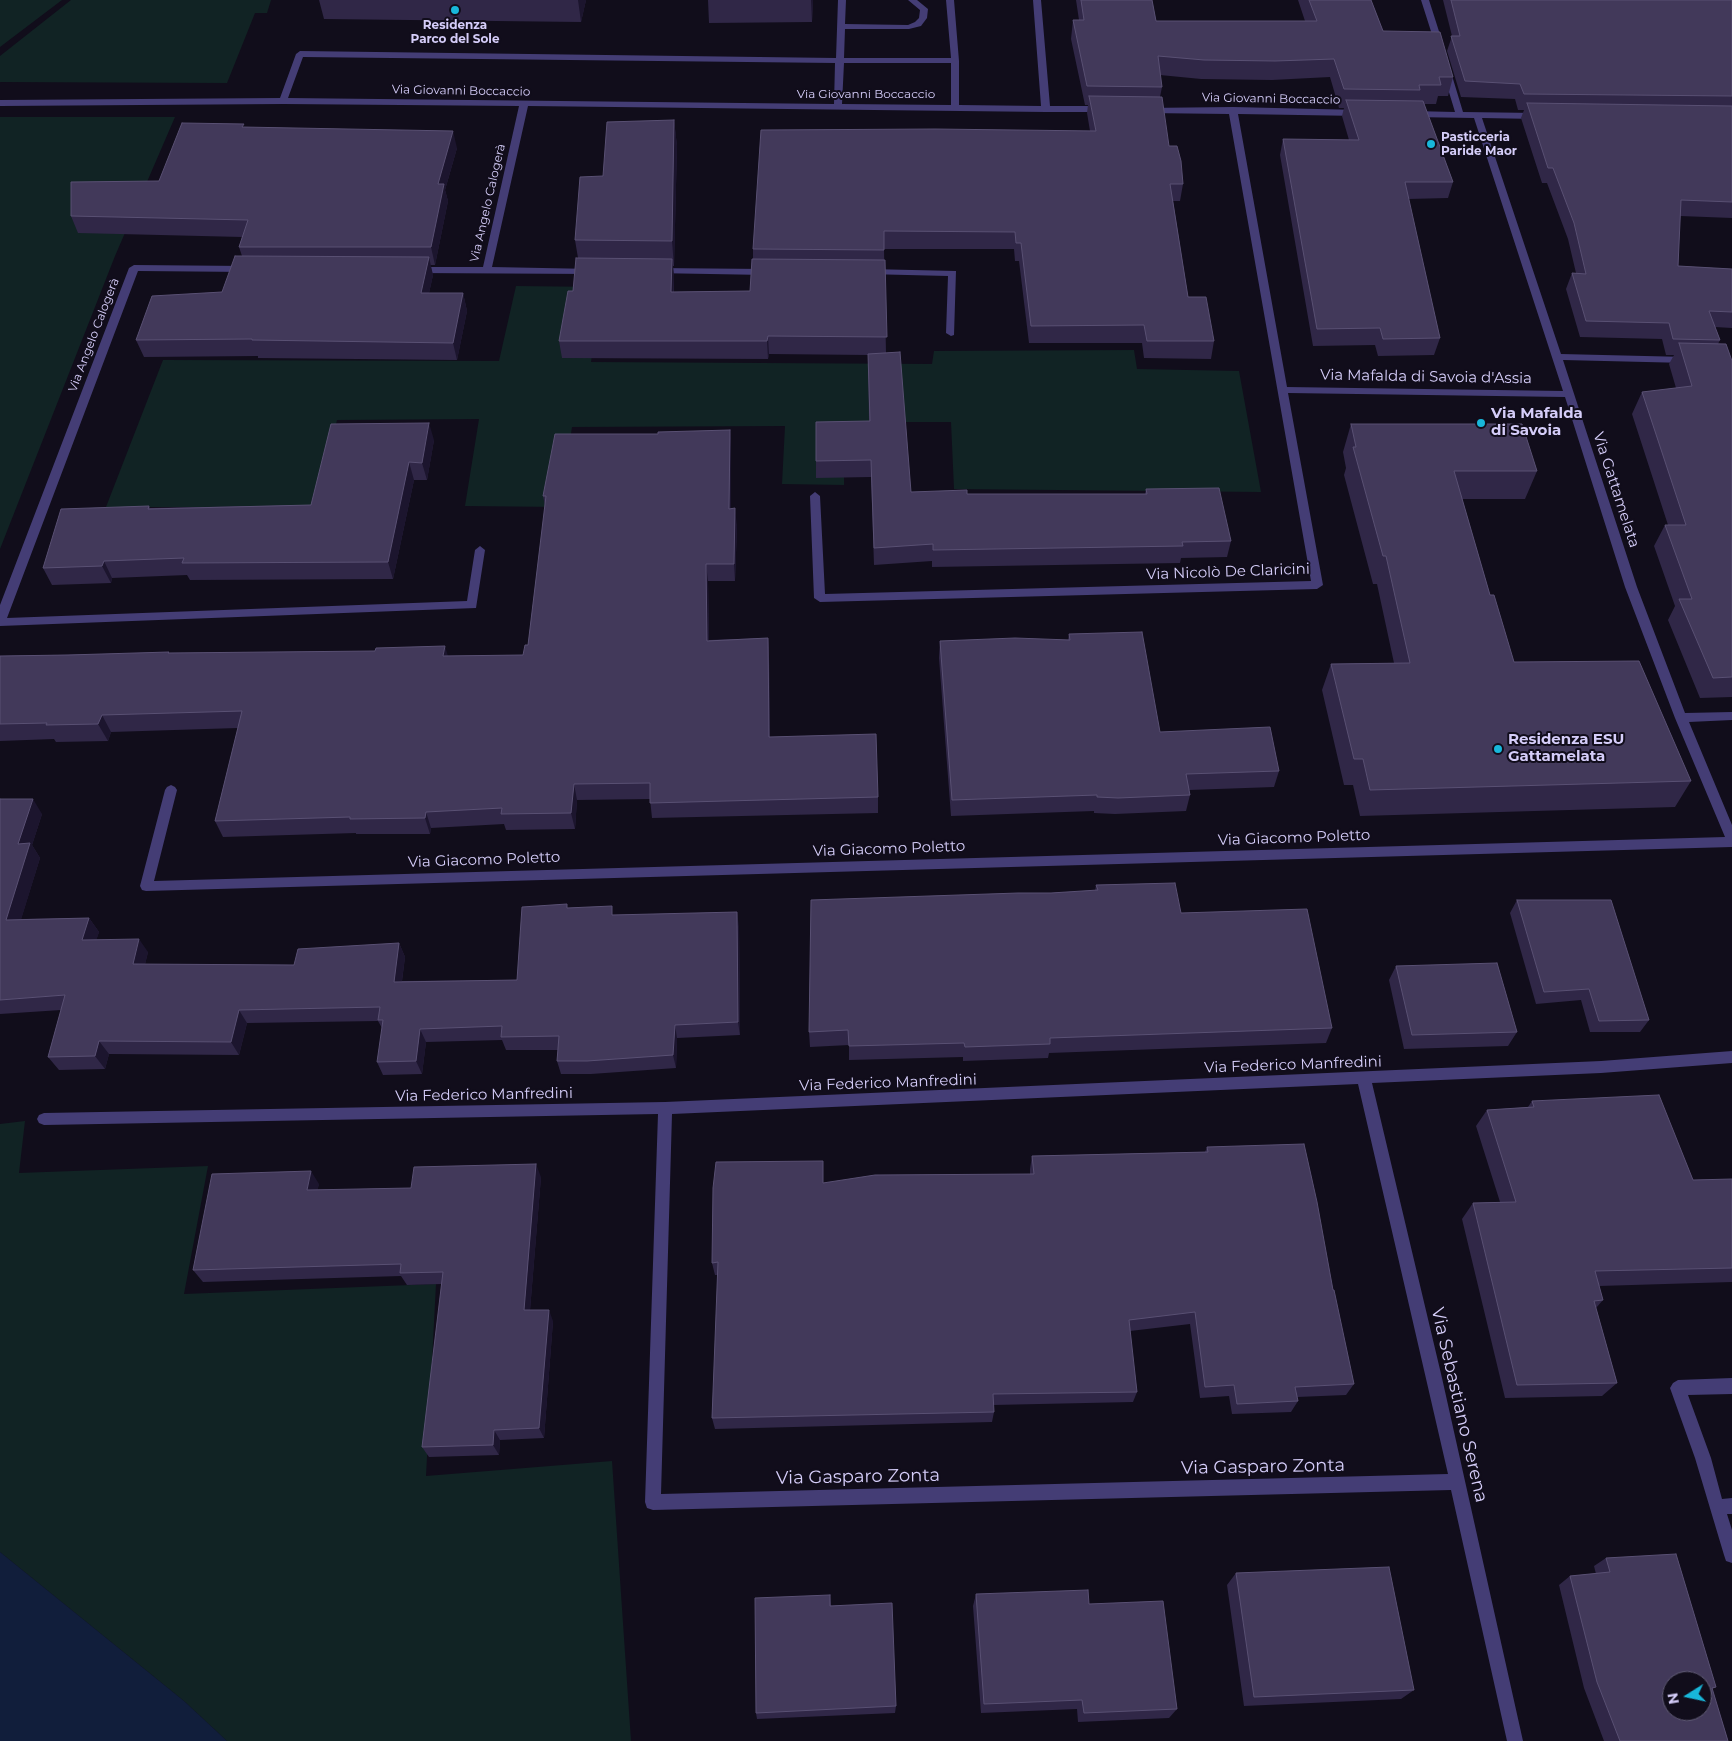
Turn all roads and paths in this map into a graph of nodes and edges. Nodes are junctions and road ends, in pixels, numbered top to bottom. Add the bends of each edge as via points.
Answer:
1 (842, 0) edge
2 (912, 0) edge
3 (950, 0) edge
4 (1037, 0) edge
5 (1425, 0) edge
6 (840, 26) junction
7 (1442, 53) edge
8 (839, 60) junction
9 (955, 61) junction
10 (1444, 62) edge
11 (283, 101) junction
12 (0, 103) edge
13 (524, 104) junction
14 (838, 107) junction
15 (955, 108) junction
16 (1046, 109) junction
17 (1115, 109) edge
18 (1134, 110) edge
19 (1233, 110) junction
20 (1371, 113) edge
21 (1400, 114) edge
22 (1460, 115) junction
23 (1477, 115) junction
24 (1544, 116) edge
25 (262, 269) edge
26 (409, 270) edge
27 (488, 270) junction
28 (596, 271) edge
29 (646, 271) edge
30 (775, 272) edge
31 (854, 272) edge
32 (951, 333) dead end
33 (1558, 357) junction
34 (1693, 360) edge
35 (1282, 390) junction
36 (1570, 394) junction
37 (815, 496) dead end
38 (480, 550) dead end
39 (0, 621) edge
40 (1732, 716) edge
41 (1681, 718) junction
42 (171, 790) dead end
43 (1732, 841) edge
44 (1732, 1057) edge
45 (1364, 1079) junction
46 (666, 1108) junction
47 (44, 1119) dead end
48 (1732, 1386) edge
49 (1457, 1482) junction
50 (1724, 1507) edge
51 (1732, 1555) edge
52 (1516, 1741) edge

1 - 6 street
2 - 6 street via 924,9 918,24 909,27
3 - 9 street
4 - 16 street
5 - 7 street
6 - 8 street
8 - 9 street
8 - 11 street via 300,54
8 - 14 street
9 - 15 street
10 - 22 street
11 - 12 street, Via Giovanni Boccaccio
11 - 13 street, Via Giovanni Boccaccio
13 - 14 street, Via Giovanni Boccaccio
13 - 27 street, Via Angelo Calogerà
14 - 15 street, Via Giovanni Boccaccio
15 - 16 street, Via Giovanni Boccaccio
16 - 17 street, Via Giovanni Boccaccio
18 - 19 street, Via Giovanni Boccaccio
19 - 20 street, Via Giovanni Boccaccio
19 - 35 street, Via Nicolò De Claricini
21 - 22 street
22 - 23 street
23 - 24 street
23 - 33 street, Via Gattamelata
25 - 39 street, Via Angelo Calogerà via 134,268
26 - 27 street, Via Angelo Calogerà
27 - 28 street
29 - 30 street
31 - 32 street via 953,272
33 - 34 street
33 - 36 street, Via Gattamelata
35 - 36 street, Via Mafalda di Savoia d'Assia
35 - 37 street, Via Nicolò De Claricini via 1317,585 820,598
36 - 41 street, Via Gattamelata via 1631,587
38 - 39 street, Via Angelo Calogerà via 472,605
40 - 41 street
41 - 43 street, Via Gattamelata
42 - 43 street, Via Giacomo Poletto via 146,886
44 - 45 street, Via Federico Manfredini
45 - 46 street, Via Federico Manfredini
45 - 49 street, Via Sebastiano Serena
46 - 47 street, Via Federico Manfredini
46 - 49 street, Via Gasparo Zonta via 653,1502
48 - 50 street via 1678,1388
49 - 52 street, Via Sebastiano Serena
50 - 51 street

